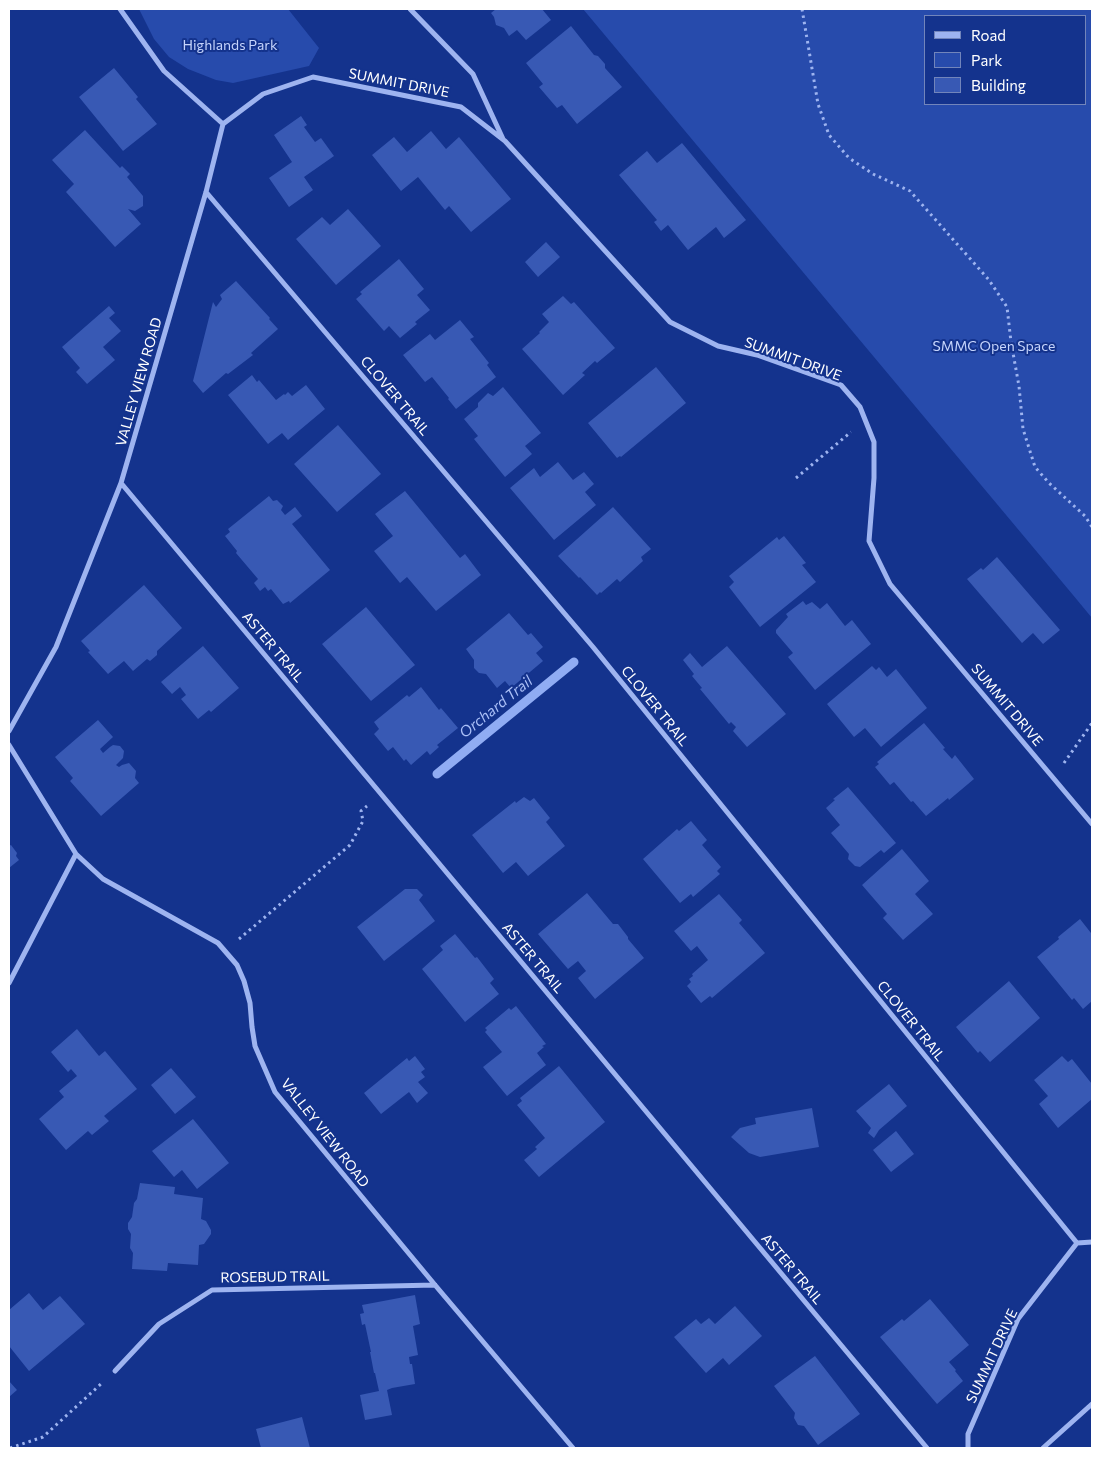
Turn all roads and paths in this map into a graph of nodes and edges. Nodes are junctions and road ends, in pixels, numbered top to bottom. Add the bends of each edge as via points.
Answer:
1 (120, 9) edge
2 (410, 9) edge
3 (802, 9) edge
4 (223, 124) junction
5 (505, 141) junction
6 (206, 192) junction
7 (865, 421) junction
8 (796, 478) dead end
9 (121, 483) junction
10 (1092, 527) edge
11 (1092, 723) edge
12 (9, 730) edge
13 (9, 745) edge
14 (1053, 777) junction
15 (381, 794) junction
16 (1092, 824) edge
17 (76, 854) junction
18 (225, 951) junction
19 (9, 983) edge
20 (1092, 1242) edge
21 (1077, 1243) junction
22 (435, 1285) junction
23 (115, 1371) joint
24 (1092, 1404) edge
25 (10, 1448) edge
26 (573, 1448) edge
27 (927, 1448) edge
28 (968, 1448) edge
29 (1043, 1448) edge

1 - 4 street via 164,71
2 - 5 street via 473,74
3 - 10 path via 818,104 829,135 849,158 910,192 989,280 1007,307 1023,429 1035,467 1085,516
4 - 5 street, SUMMIT DRIVE via 263,94 313,77 460,107
4 - 6 street, VALLEY VIEW ROAD
5 - 7 street, SUMMIT DRIVE via 670,322 718,346 757,355 841,385 860,407
6 - 9 street, VALLEY VIEW ROAD
6 - 21 street, CLOVER TRAIL via 593,647
7 - 8 path
7 - 14 street, SUMMIT DRIVE via 874,442 869,541 890,584
9 - 12 street, VALLEY VIEW ROAD via 56,648
9 - 15 street, ASTER TRAIL
11 - 14 path
13 - 17 street, VALLEY VIEW ROAD
14 - 16 street, SUMMIT DRIVE
15 - 18 path via 361,811 362,821 350,845
15 - 27 street, ASTER TRAIL
17 - 18 street, VALLEY VIEW ROAD via 103,879 218,943
17 - 19 street
18 - 22 street, VALLEY VIEW ROAD via 237,965 244,981 255,1046 274,1092
20 - 21 street
21 - 28 street, SUMMIT DRIVE via 1018,1319 968,1434
22 - 23 street, ROSEBUD TRAIL via 212,1290 160,1324
22 - 26 street, VALLEY VIEW ROAD
23 - 25 path via 43,1436
24 - 29 street

